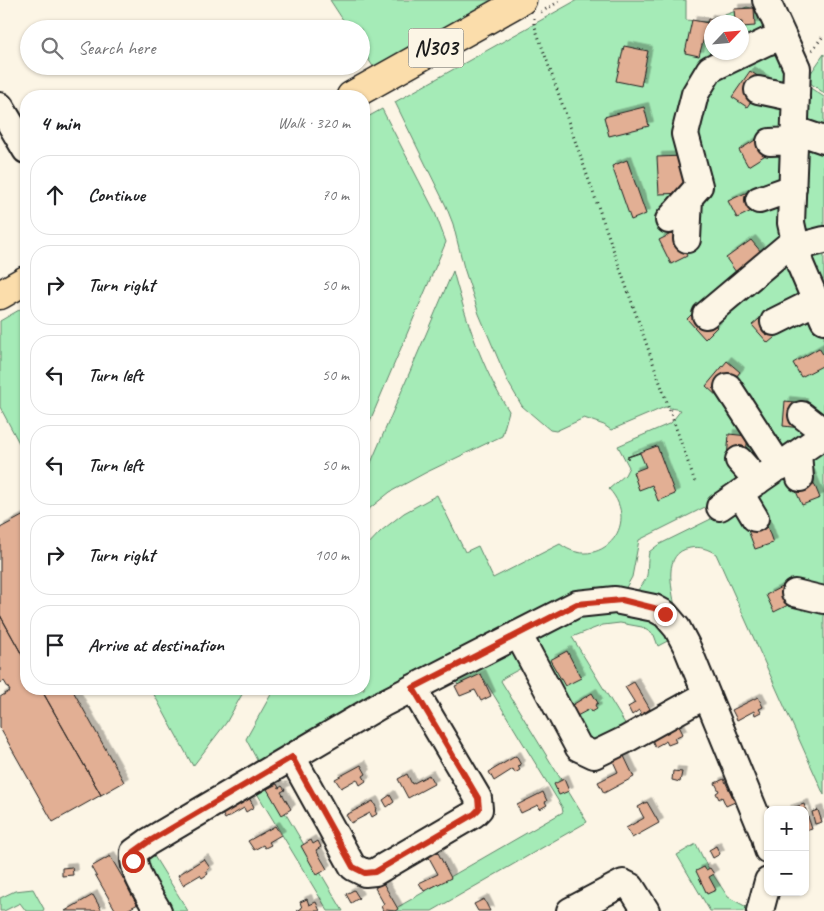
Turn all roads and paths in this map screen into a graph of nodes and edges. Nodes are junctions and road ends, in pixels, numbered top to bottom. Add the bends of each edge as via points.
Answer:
1 (766, 0) edge
2 (528, 8) edge
3 (783, 37) junction
4 (363, 90) edge
5 (758, 90) dead end
6 (796, 98) junction
7 (0, 106) edge
8 (786, 138) junction
9 (20, 140) edge
10 (824, 140) edge
11 (793, 188) junction
12 (689, 198) junction
13 (759, 200) dead end
14 (670, 220) dead end
15 (687, 239) dead end
16 (824, 240) edge
17 (796, 243) junction
18 (20, 283) edge
19 (0, 295) edge
20 (819, 299) edge
21 (706, 315) dead end
22 (774, 322) dead end
23 (728, 387) dead end
24 (802, 415) dead end
25 (824, 433) edge
26 (739, 460) dead end
27 (792, 466) junction
28 (696, 485) dead end
29 (739, 494) junction
30 (755, 518) dead end
31 (794, 593) dead end
32 (824, 600) edge
33 (518, 634) junction
34 (413, 688) junction
35 (706, 695) junction
36 (292, 757) junction
37 (764, 836) edge
38 (764, 896) edge
39 (158, 911) edge
40 (570, 911) edge
41 (646, 911) edge
42 (760, 911) edge

1 - 3 street
2 - 4 main road, N303
2 - 28 path
3 - 6 street via 797,68
3 - 12 street via 710,69 695,94 685,134 699,186
5 - 6 street
6 - 8 street
7 - 9 street
8 - 10 street
8 - 11 street
11 - 13 street
11 - 17 street via 792,223
12 - 14 street
12 - 15 street
16 - 17 street
17 - 20 street via 800,264
17 - 21 street via 755,264
18 - 19 main road
20 - 22 street
23 - 27 street
24 - 25 street
25 - 27 street
26 - 29 street
27 - 29 street
29 - 30 street
31 - 32 street
33 - 34 street
33 - 35 street via 577,604 616,600 654,608 665,614 677,628
33 - 35 street via 579,748 586,752 594,754 626,740
34 - 36 street
34 - 36 street via 478,798 479,809 375,872 365,873 353,867
35 - 37 street
36 - 39 street via 134,852 136,869
38 - 42 street
40 - 41 street via 623,883 631,887

